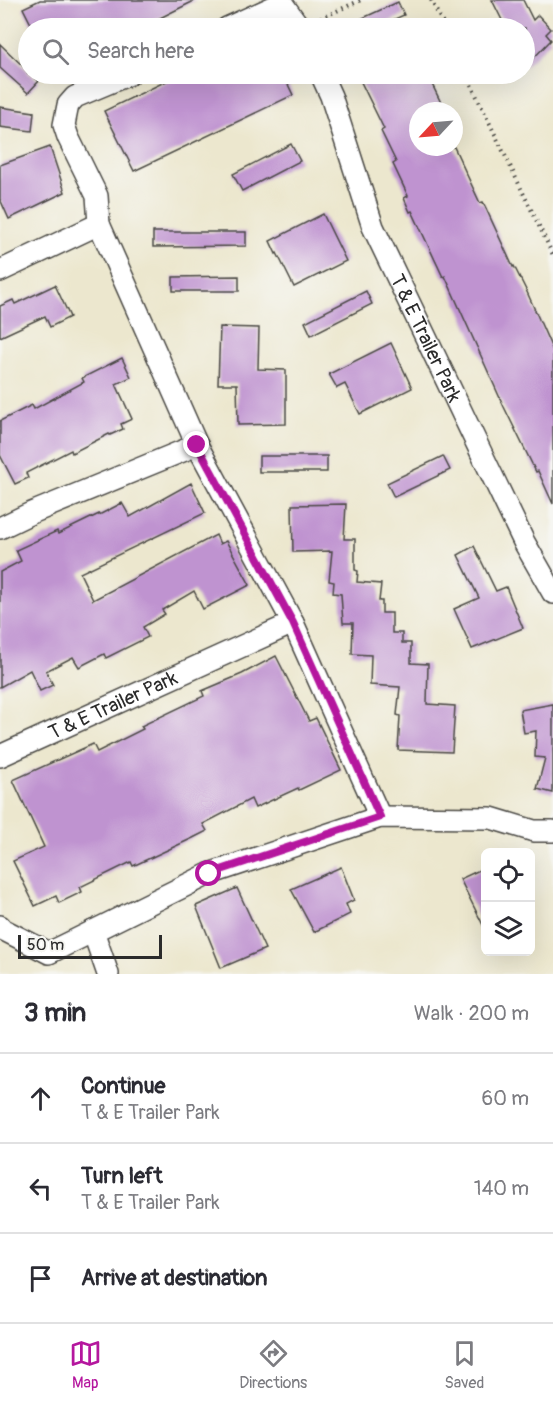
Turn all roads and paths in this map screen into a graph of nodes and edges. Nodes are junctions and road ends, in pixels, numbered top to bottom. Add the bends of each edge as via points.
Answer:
1 (361, 0) edge
2 (431, 0) edge
3 (249, 18) edge
4 (293, 18) edge
5 (322, 18) edge
6 (440, 18) edge
7 (106, 84) edge
8 (326, 84) edge
9 (471, 84) edge
10 (99, 224) junction
11 (553, 255) edge
12 (0, 271) edge
13 (197, 445) junction
14 (0, 528) edge
15 (553, 593) edge
16 (293, 623) junction
17 (0, 756) edge
18 (380, 817) junction
19 (553, 831) edge
20 (0, 926) edge
21 (93, 932) junction
22 (108, 974) edge

1 - 5 path
2 - 6 path
3 - 4 street via 282,3
7 - 10 street via 75,97 68,105 64,125 97,196
8 - 15 street, T & E Trailer Park via 373,227 524,542
9 - 11 path
10 - 12 street
10 - 13 street
13 - 14 street
13 - 16 street
16 - 17 street, T & E Trailer Park
16 - 18 street
18 - 19 street via 491,818 534,831
18 - 21 street via 209,874
20 - 21 street via 50,953
21 - 22 street

